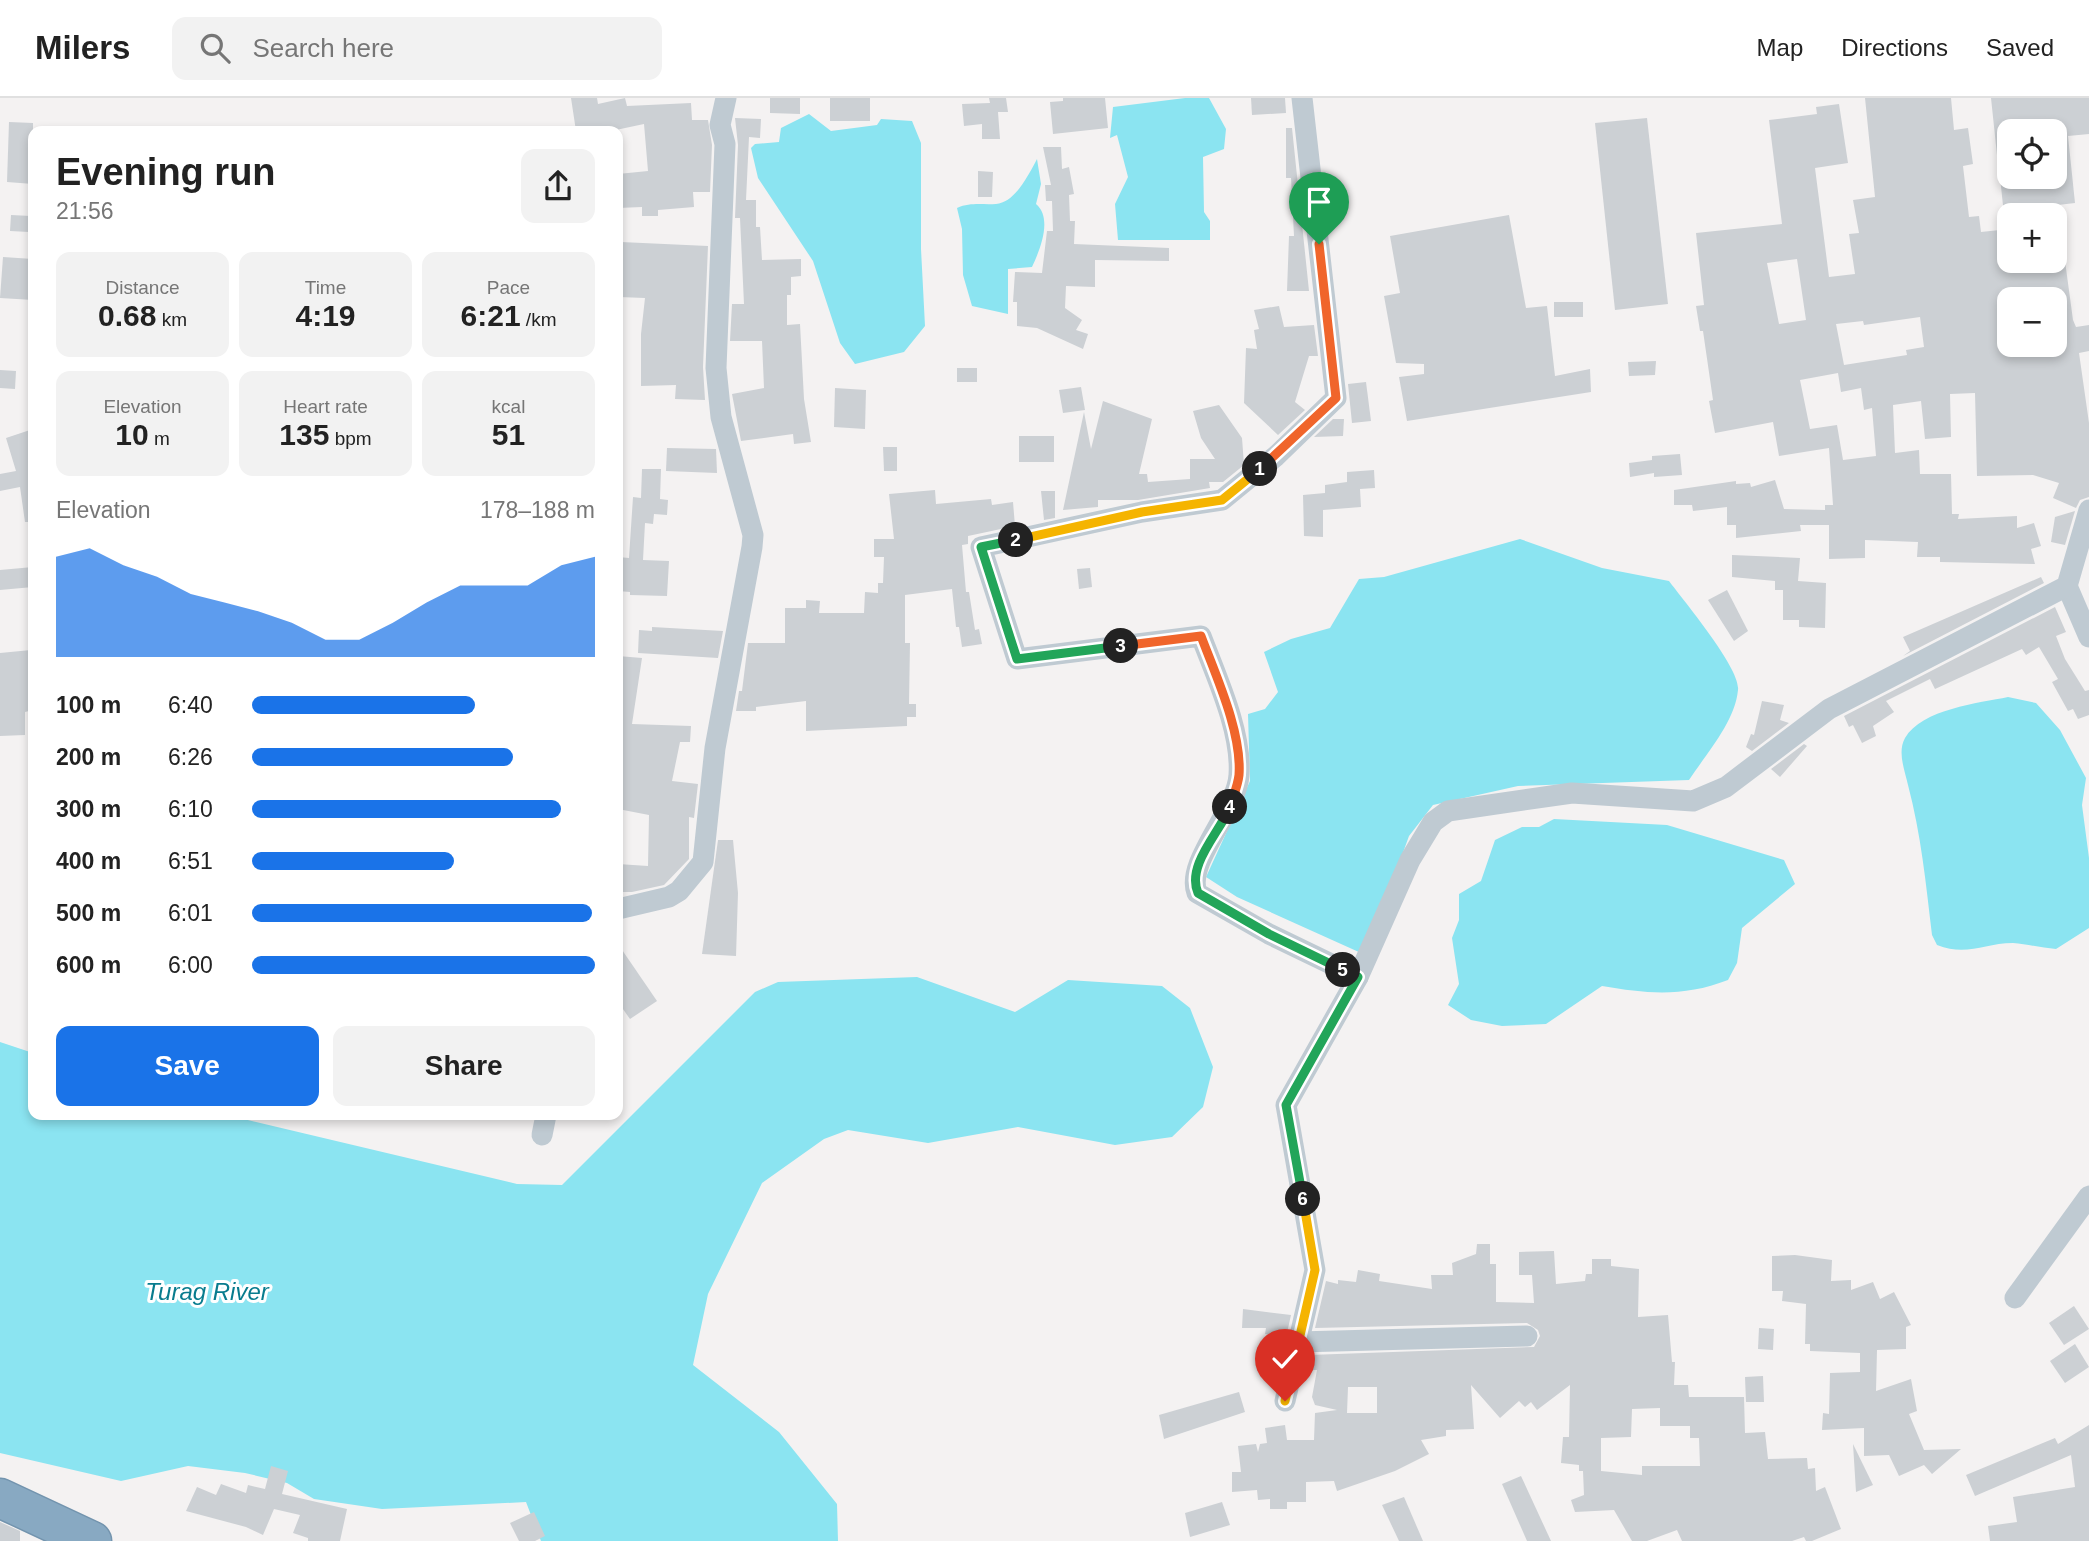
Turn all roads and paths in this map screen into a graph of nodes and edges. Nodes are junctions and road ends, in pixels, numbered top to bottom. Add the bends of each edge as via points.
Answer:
1 (726, 98) edge
2 (1302, 98) edge
3 (2089, 510) edge
4 (2067, 586) junction
5 (2089, 637) edge
6 (623, 908) edge
7 (1358, 977) junction
8 (2089, 1196) edge
9 (2015, 1298) dead end
10 (1527, 1336) dead end
11 (1298, 1342) junction
12 (1285, 1401) dead end
13 (0, 1498) edge
14 (92, 1541) edge

1 - 6 street via 720,125 725,144 716,368 721,417 753,534 752,547 715,748 703,862 669,897
2 - 7 street via 1336,398 1222,500 1142,512 981,547 1017,659 1201,636 1226,702 1239,776 1229,811 1201,861 1194,884 1198,893
3 - 4 street
4 - 5 street
4 - 7 street via 1829,709 1726,787 1693,801 1572,793 1448,811 1433,822 1410,860
7 - 11 street via 1286,1105 1315,1270
8 - 9 street
10 - 11 street
11 - 12 street
13 - 14 highway

